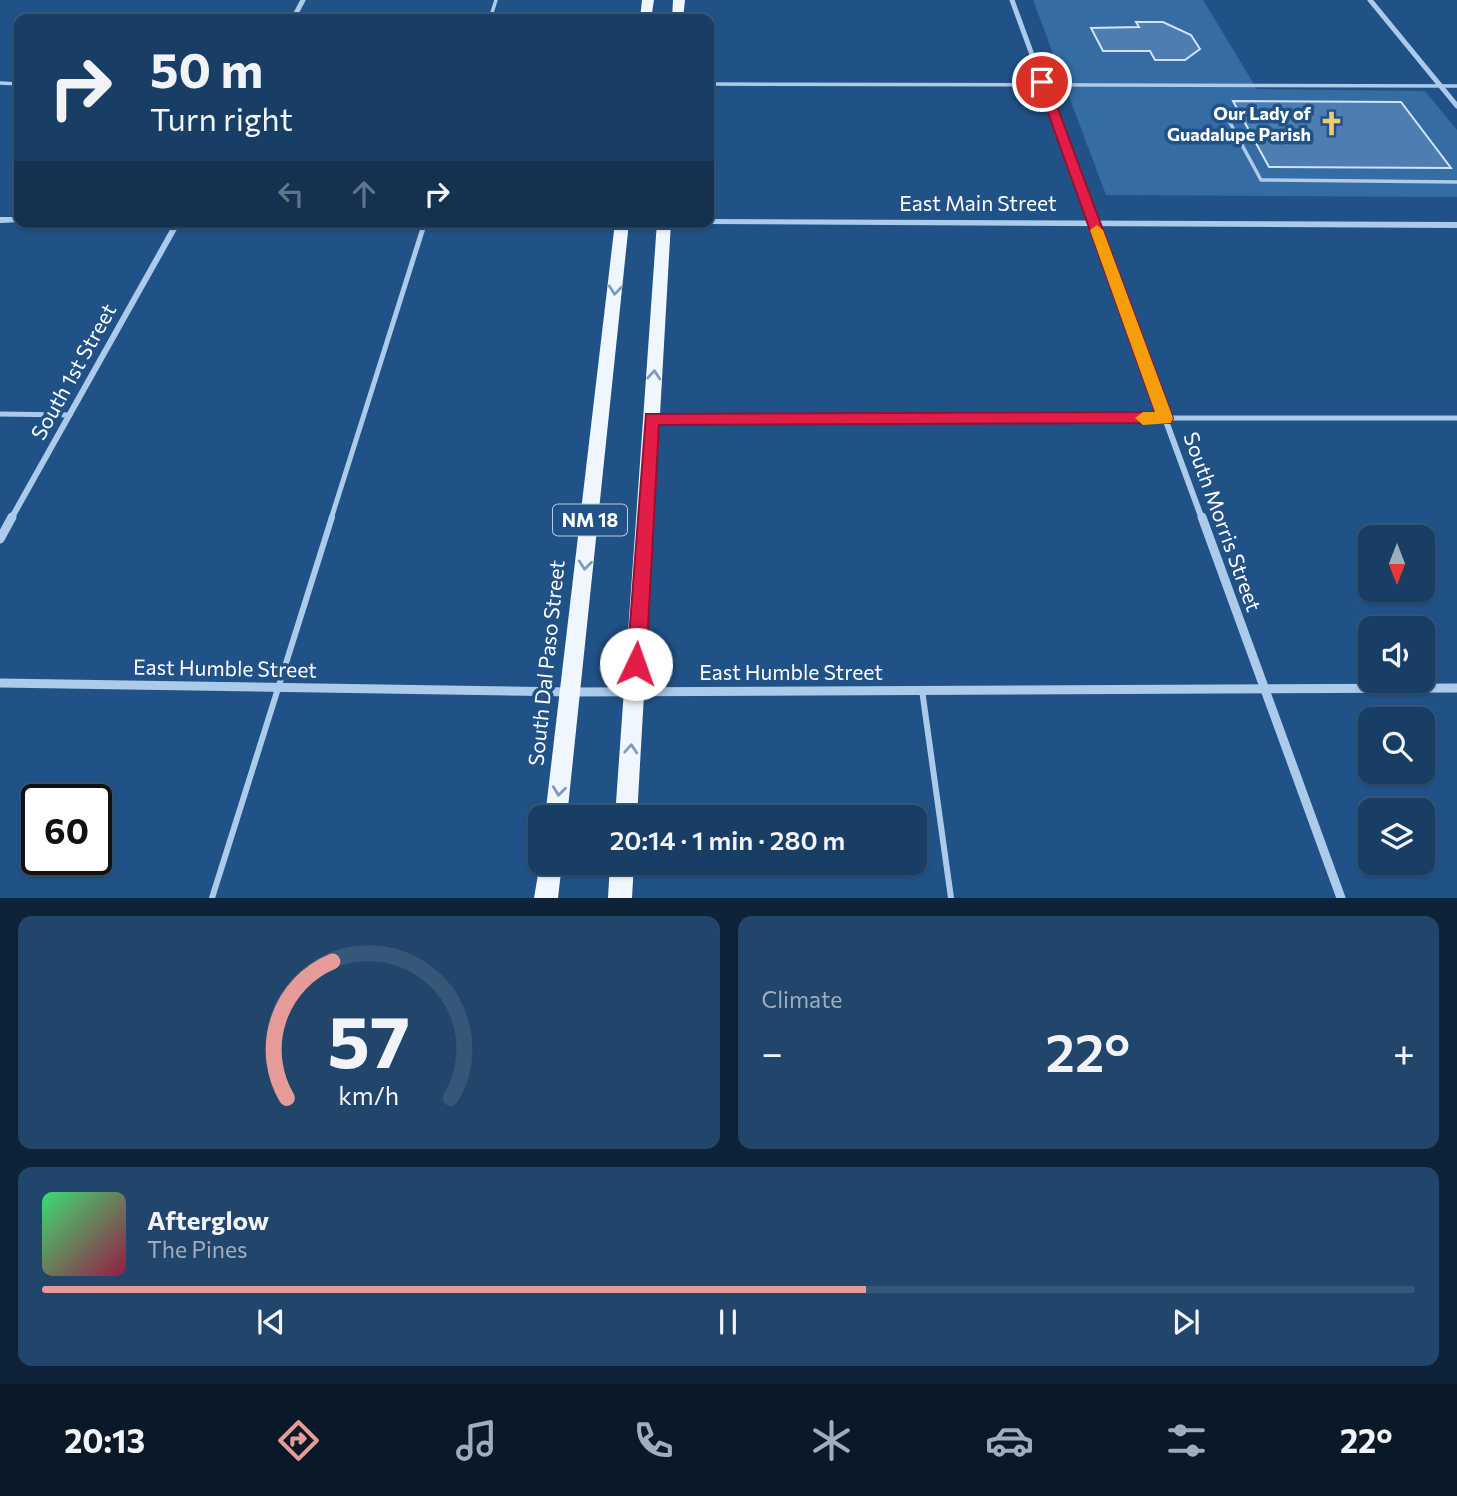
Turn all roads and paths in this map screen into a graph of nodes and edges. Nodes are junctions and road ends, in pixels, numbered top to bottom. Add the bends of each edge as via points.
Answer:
1 (1012, 0) edge
2 (1370, 0) edge
3 (714, 84) edge
4 (1044, 86) junction
5 (1440, 86) junction
6 (1457, 86) edge
7 (1457, 106) edge
8 (1228, 119) dead end
9 (1457, 181) edge
10 (714, 222) edge
11 (1095, 224) junction
12 (1457, 225) edge
13 (175, 228) edge
14 (423, 228) edge
15 (621, 228) edge
16 (664, 228) edge
17 (0, 414) edge
18 (70, 415) junction
19 (652, 418) junction
20 (1166, 418) junction
21 (1457, 418) edge
22 (0, 539) edge
23 (0, 683) edge
24 (1264, 687) junction
25 (278, 688) junction
26 (1457, 688) edge
27 (922, 690) junction
28 (571, 692) junction
29 (635, 692) junction
30 (557, 805) edge
31 (626, 805) edge
32 (549, 875) edge
33 (621, 875) edge
34 (212, 898) edge
35 (546, 898) edge
36 (620, 898) edge
37 (951, 898) edge
38 (1341, 898) edge

1 - 4 street, South Morris Street
2 - 5 street
3 - 4 lane
4 - 5 lane
4 - 11 street, South Morris Street
5 - 6 lane
5 - 7 street
8 - 9 lane via 1261,180
10 - 11 street, East Main Street
11 - 12 street, East Main Street
11 - 20 street, South Morris Street
13 - 18 street, South 1st Street
14 - 25 lane
15 -> 28 main road, South Dal Paso Street / NM 18
19 -> 16 main road, NM 18
17 - 18 lane
18 - 22 street, South 1st Street
19 - 20 lane
19 - 29 main road, NM 18
20 - 21 lane
20 - 24 street, South Morris Street
23 - 25 street, East Humble Street
24 - 26 street, East Humble Street
24 - 27 street, East Humble Street
24 - 38 street, South Morris Street
25 - 28 street, East Humble Street
25 - 34 lane
27 - 29 street, East Humble Street
27 - 37 lane
28 - 29 street, East Humble Street
28 -> 30 main road, South Dal Paso Street / NM 18
31 -> 29 main road, NM 18
32 - 35 main road
33 - 36 main road

